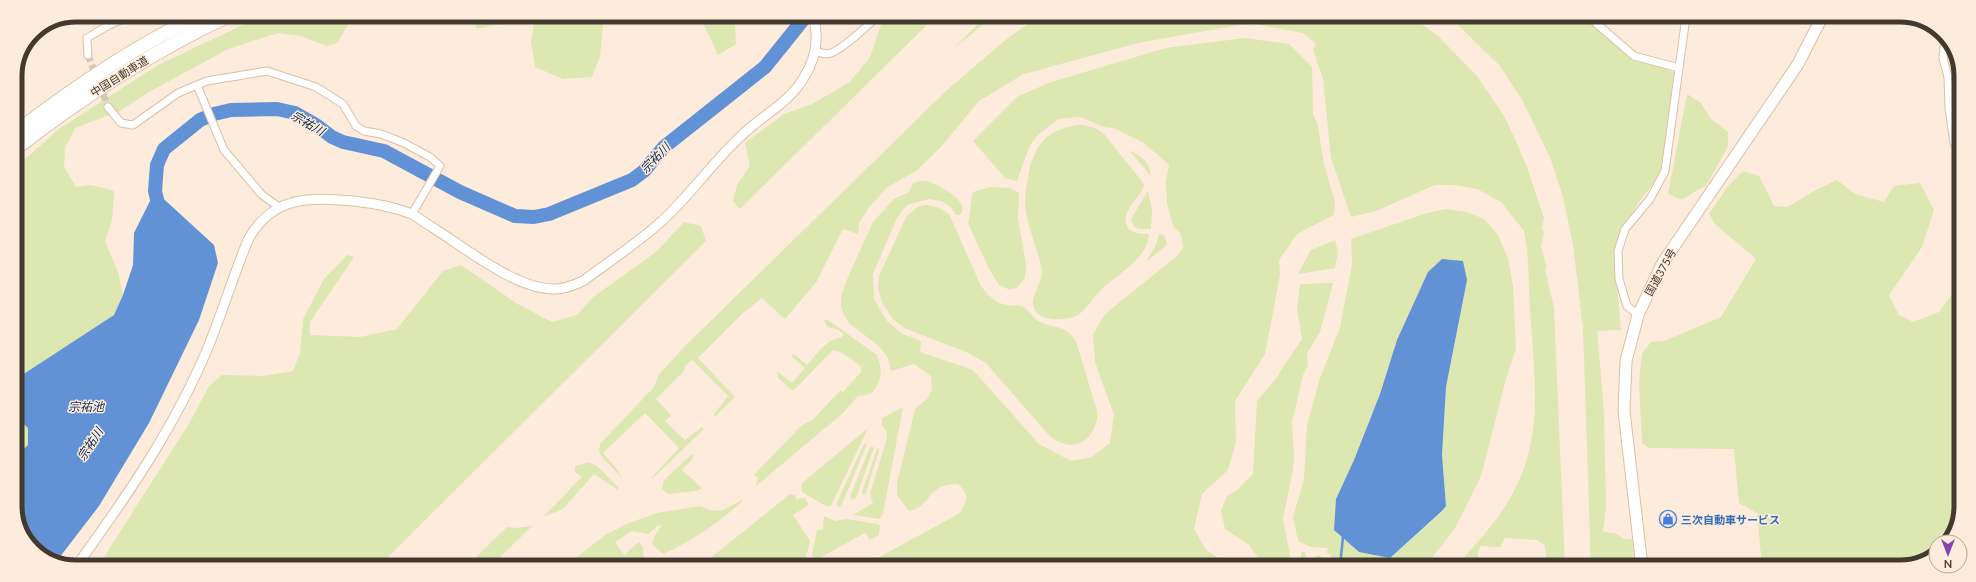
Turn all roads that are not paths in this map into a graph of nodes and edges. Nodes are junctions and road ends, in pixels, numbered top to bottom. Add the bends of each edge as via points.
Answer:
1 (116, 22) edge
2 (188, 22) edge
3 (216, 22) edge
4 (814, 22) edge
5 (872, 22) edge
6 (1595, 22) edge
7 (1685, 22) edge
8 (1819, 22) edge
9 (1944, 45) edge
10 (816, 51) junction
11 (88, 55) tunnel mouth
12 (1679, 68) junction
13 (197, 85) junction
14 (108, 107) tunnel mouth
15 (22, 128) edge
16 (1954, 142) edge
17 (22, 144) edge
18 (279, 207) junction
19 (412, 214) junction
20 (1638, 315) junction
21 (81, 560) edge
22 (1641, 560) edge

1 - 11 street via 87,38
2 - 15 highway, 中国自動車道 via 90,79
3 - 17 highway, 中国自動車道 via 140,62
4 - 10 street
5 - 10 street via 832,53 823,54
6 - 12 street via 1634,56
7 - 12 street
8 - 20 highway, 国道375号 via 1798,64 1662,264
9 - 16 street via 1943,58 1948,77
10 - 19 street via 803,79 793,92 730,147 686,197 661,221 577,284 556,289 534,287 517,281
12 - 20 street via 1665,171 1650,199 1625,228 1618,251 1619,279 1627,306
13 - 14 street via 178,93 133,125 121,123
13 - 18 street via 224,150 262,194
13 - 19 street via 267,71 316,87 343,104 356,126 364,131 381,134 404,143 430,157 440,166
18 - 19 street via 301,200 338,200 368,203
18 - 21 street via 256,225 248,240 209,345 153,457
20 - 22 highway, 国道375号 via 1626,361 1624,411

